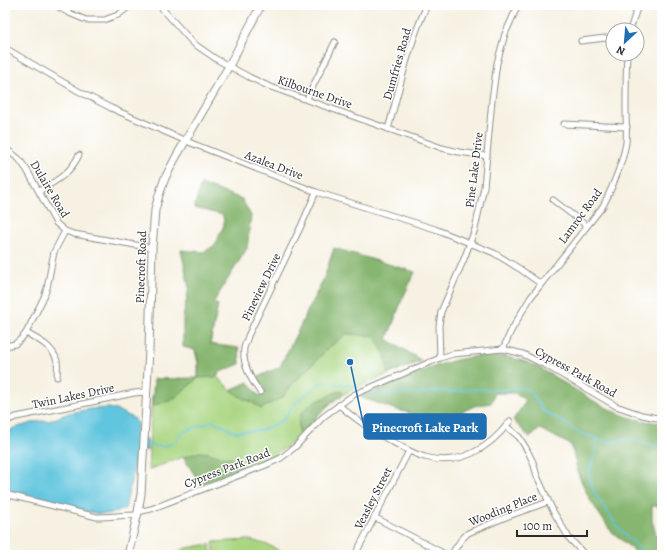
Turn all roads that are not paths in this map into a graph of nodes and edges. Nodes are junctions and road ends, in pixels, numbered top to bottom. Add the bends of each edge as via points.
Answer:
1 (55, 5) edge
2 (131, 5) edge
3 (160, 5) edge
4 (261, 5) edge
5 (427, 5) edge
6 (518, 5) edge
7 (638, 5) edge
8 (633, 22) edge
9 (605, 38) edge
10 (581, 41) dead end
11 (335, 42) dead end
12 (5, 48) edge
13 (626, 62) edge
14 (229, 66) junction
15 (307, 100) junction
16 (564, 124) dead end
17 (627, 127) junction
18 (388, 129) junction
19 (186, 141) junction
20 (5, 148) edge
21 (80, 155) dead end
22 (487, 156) junction
23 (39, 191) junction
24 (316, 192) junction
25 (552, 200) dead end
26 (587, 226) junction
27 (65, 231) junction
28 (470, 244) junction
29 (152, 248) junction
30 (540, 284) junction
31 (26, 333) junction
32 (5, 346) edge
33 (503, 349) junction
34 (440, 358) junction
35 (57, 377) dead end
36 (146, 392) junction
37 (260, 392) dead end
38 (338, 405) junction
39 (5, 418) edge
40 (11, 419) junction
41 (662, 419) edge
42 (5, 424) edge
43 (409, 451) junction
44 (5, 494) edge
45 (548, 502) junction
46 (138, 514) junction
47 (374, 517) junction
48 (128, 555) edge
49 (355, 555) edge
50 (448, 555) edge
51 (451, 555) edge
52 (585, 555) edge

1 - 2 street via 86,20 104,20 118,16
3 - 14 street, Kilbourne Drive via 193,44
4 - 14 street, Pinecroft Road
5 - 18 street, Dumfries Road via 410,50
6 - 22 street, Pine Lake Drive via 505,34 497,63
7 - 8 street
9 - 10 street
11 - 15 street
12 - 19 street, Azalea Drive via 111,108
13 - 17 street, Lamroc Road
14 - 15 street, Kilbourne Drive via 268,86
14 - 19 street, Pinecroft Road
15 - 18 street, Kilbourne Drive
16 - 17 street
17 - 26 street, Lamroc Road via 622,158 611,190 603,206
18 - 22 street, Kilbourne Drive via 452,151
19 - 24 street, Azalea Drive
19 - 29 street, Pinecroft Road via 165,178 159,195 155,210
20 - 23 street, Dulaire Road via 19,159
21 - 23 street via 71,169
22 - 28 street, Pine Lake Drive via 484,187
23 - 27 street, Dulaire Road via 56,223
24 - 28 street, Azalea Drive via 435,229
24 - 37 street, Pineview Drive via 244,348 244,359
25 - 26 street
26 - 30 street, Lamroc Road
27 - 29 street, Dulaire Road
27 - 31 street via 54,252 44,297
28 - 30 street, Azalea Drive via 494,254
28 - 34 street, Pine Lake Drive via 441,312
29 - 36 street, Pinecroft Road
30 - 33 street, Lamroc Road via 520,315
31 - 32 street via 15,344
31 - 35 street via 53,352 57,361
33 - 34 street, Cypress Park Road via 453,354
33 - 41 street, Cypress Park Road via 523,354 616,406
34 - 38 street, Cypress Park Road via 353,395
36 - 40 street, Twin Lakes Drive
36 - 46 street, Pinecroft Road
38 - 43 street via 366,427
38 - 46 street, Cypress Park Road via 281,458
39 - 40 street
40 - 42 street, Twin Lakes Drive
43 - 45 street via 437,460 463,457 476,452 508,424 526,448
43 - 47 street, Veasley Street
44 - 46 street via 96,517
45 - 51 street, Wooding Place via 468,533
45 - 52 street via 569,538
46 - 48 street, Pinecroft Road
47 - 49 street, Veasley Street
47 - 50 street

